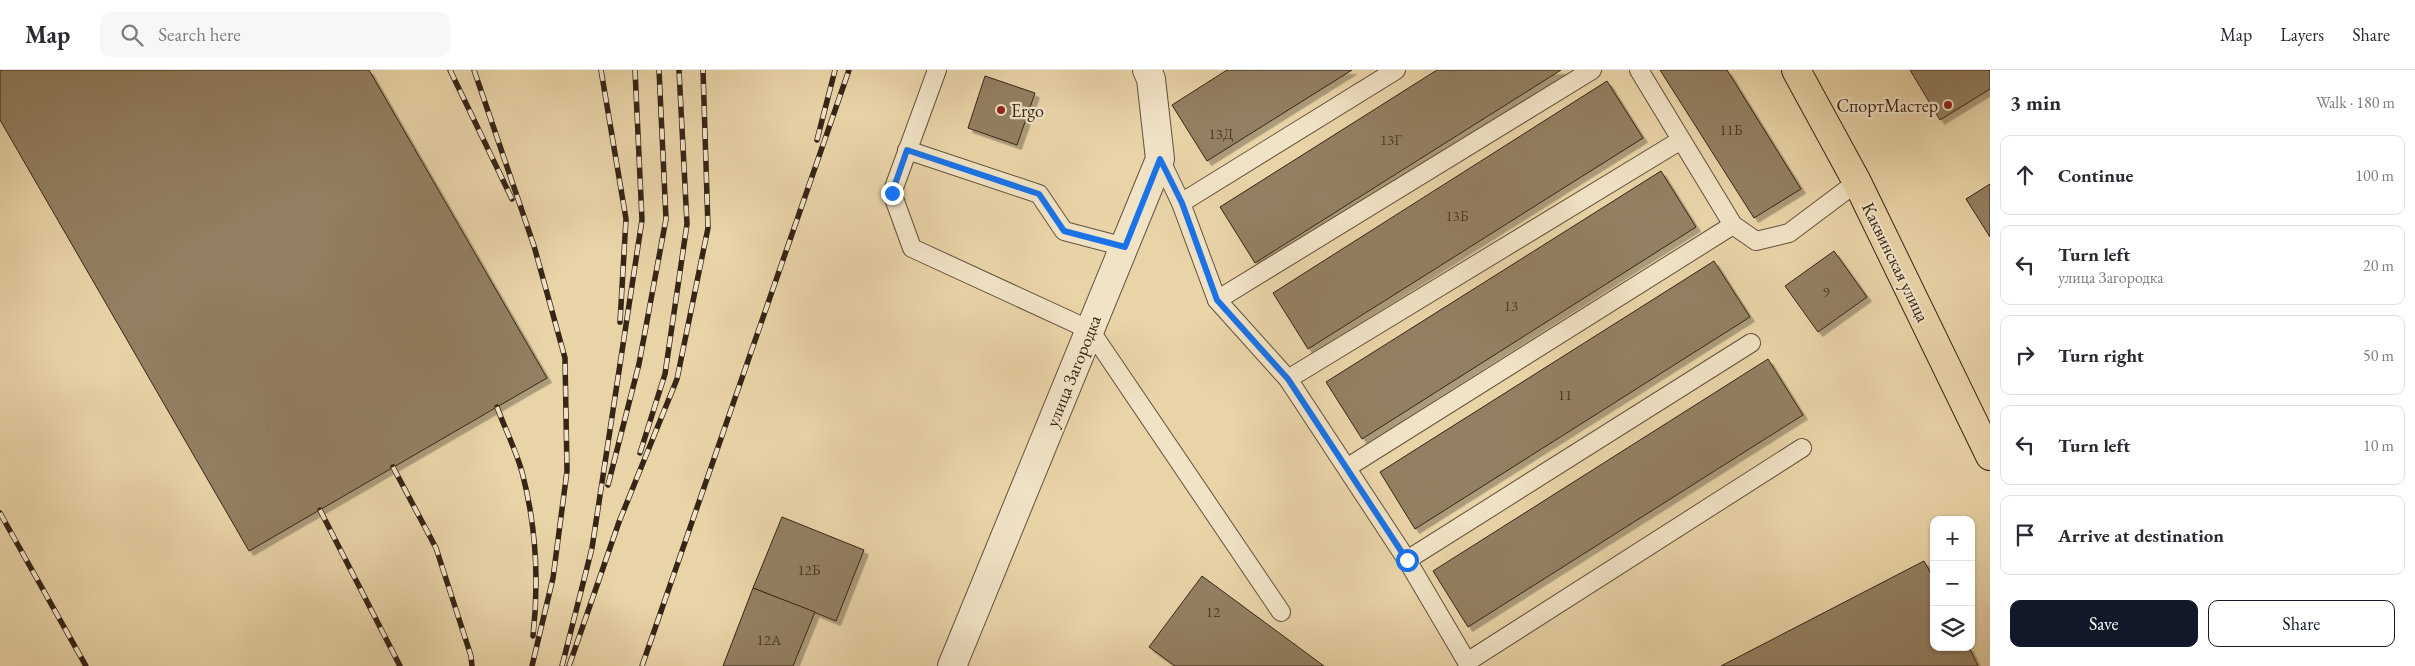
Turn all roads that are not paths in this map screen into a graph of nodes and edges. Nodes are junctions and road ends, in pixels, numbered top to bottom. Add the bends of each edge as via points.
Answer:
1 (937, 70) edge
2 (1396, 70) edge
3 (1592, 70) edge
4 (1638, 70) edge
5 (1796, 70) edge
6 (1154, 73) edge
7 (1681, 140) junction
8 (907, 150) junction
9 (1160, 159) junction
10 (1857, 182) junction
11 (1182, 203) junction
12 (1733, 225) junction
13 (1125, 247) junction
14 (1217, 300) junction
15 (1090, 330) junction
16 (1751, 343) dead end
17 (1288, 379) junction
18 (1983, 424) edge
19 (1802, 448) dead end
20 (1990, 456) edge
21 (1348, 467) junction
22 (1407, 560) junction
23 (1281, 612) dead end
24 (952, 666) edge

1 - 8 lane
2 - 11 lane
3 - 14 lane
4 - 7 lane
5 - 10 main road, Каквинская улица
6 - 9 street, улица Загородка
7 - 12 lane
7 - 17 lane
8 - 13 lane via 1039,194 1064,231
8 - 15 lane via 892,193 912,248
9 - 11 lane
9 - 13 street, улица Загородка
10 - 12 lane via 1789,233 1756,241
10 - 18 main road, Каквинская улица
11 - 14 lane
12 - 21 lane
13 - 15 street, улица Загородка
14 - 17 lane
15 - 23 lane
15 - 24 street, улица Загородка
16 - 22 lane
17 - 21 lane
18 - 20 main road, Каквинская улица
19 - 22 lane via 1467,662
21 - 22 lane

